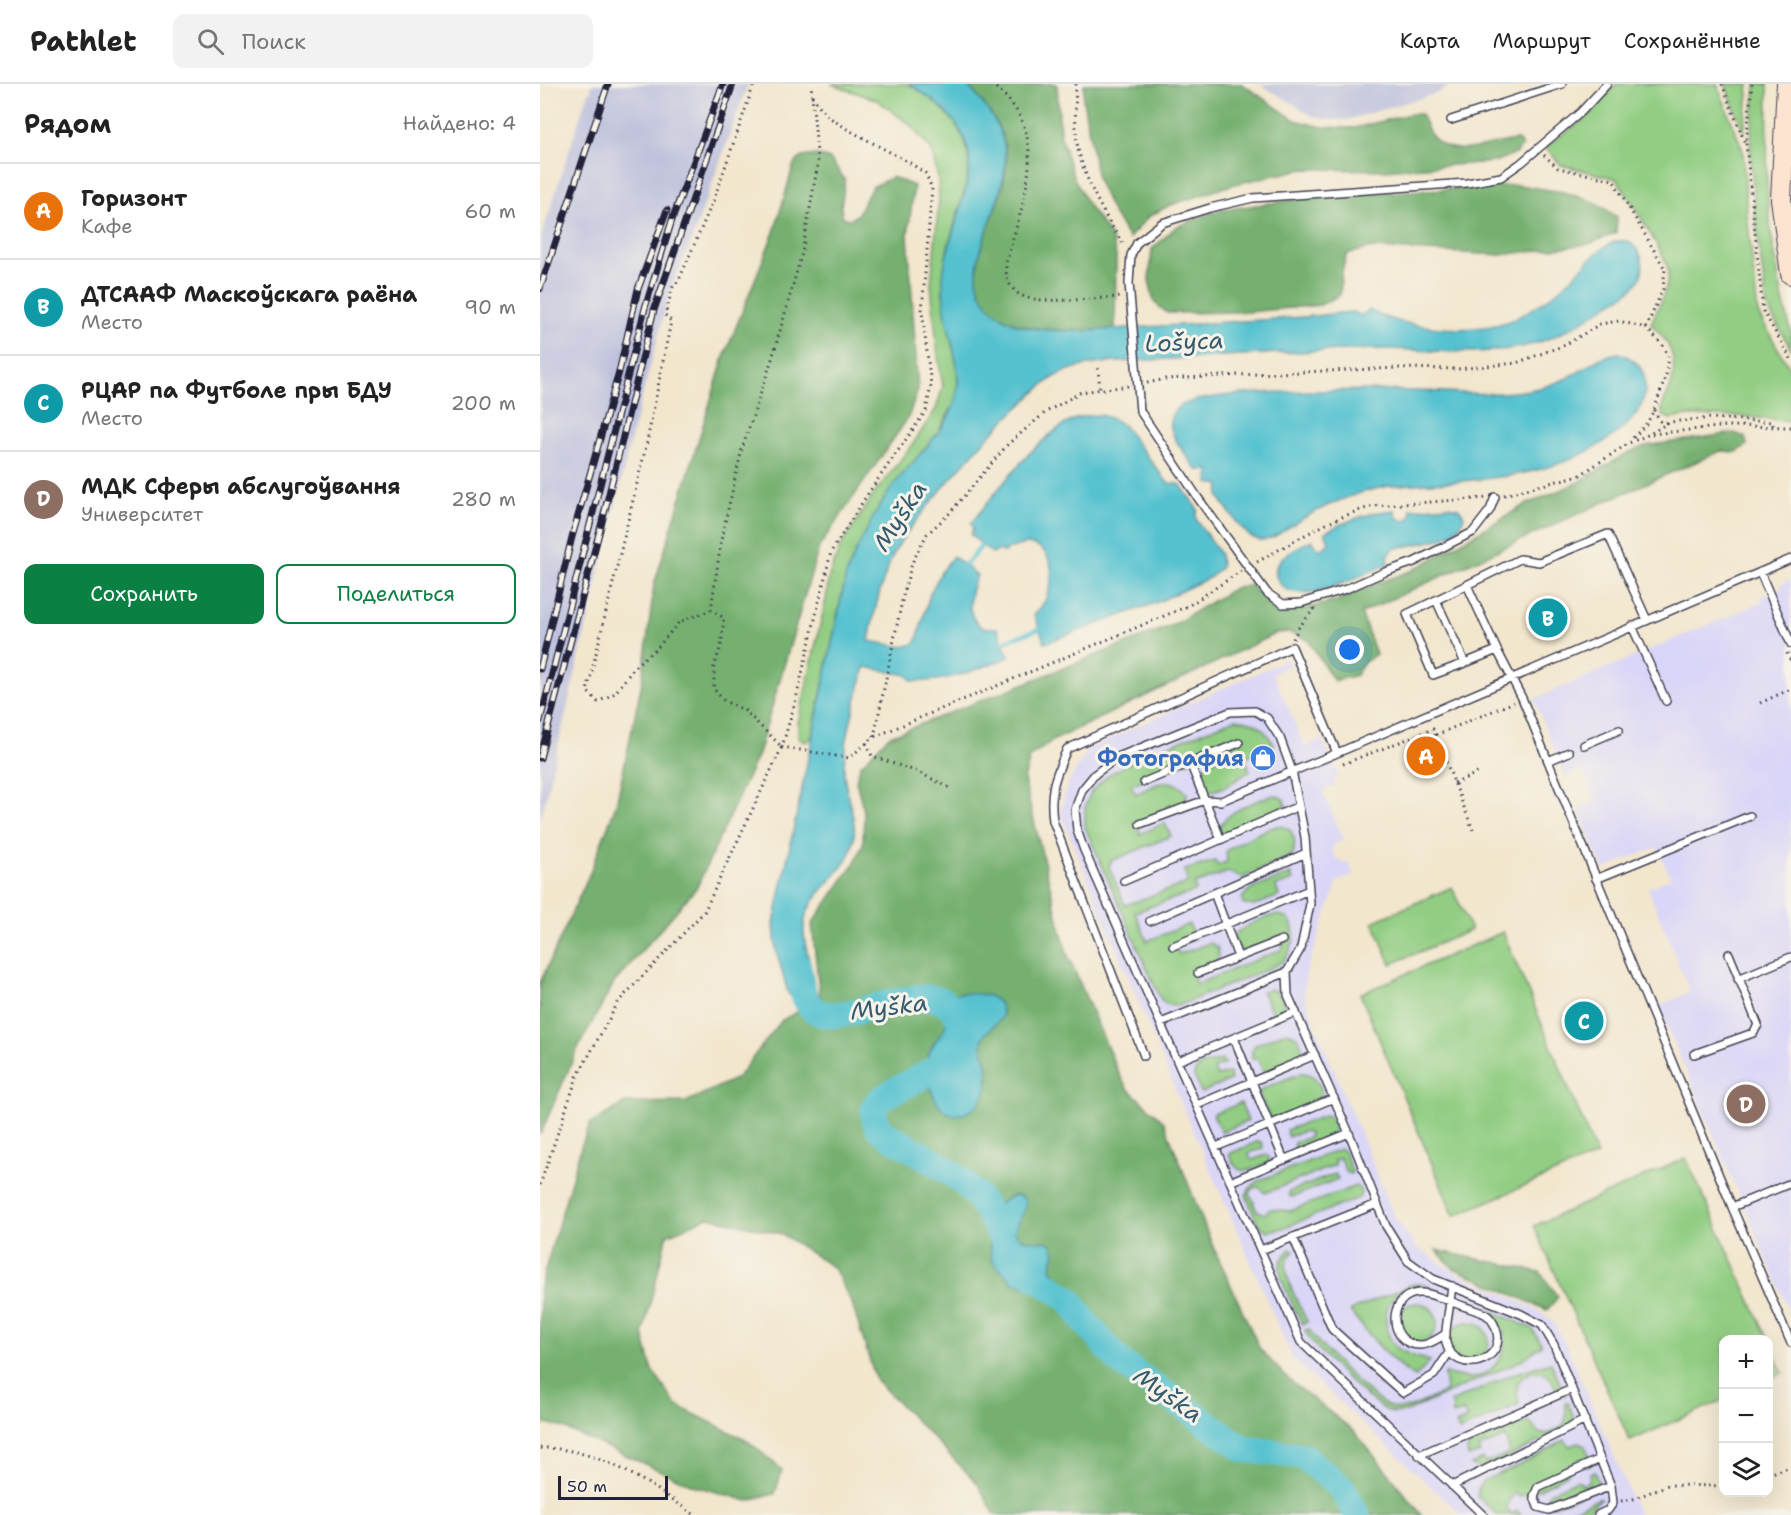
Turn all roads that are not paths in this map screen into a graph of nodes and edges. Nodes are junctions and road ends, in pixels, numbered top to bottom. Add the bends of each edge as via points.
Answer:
1 (1562, 84) edge
2 (1607, 84) edge
3 (1787, 84) edge
4 (1452, 120) dead end
5 (1791, 274) edge
6 (1495, 497) road end
7 (1791, 559) edge
8 (1760, 572) junction
9 (1467, 585) junction
10 (1436, 600) junction
11 (1647, 620) junction
12 (1632, 626) junction
13 (1791, 644) edge
14 (1497, 650) junction
15 (1465, 663) junction
16 (1512, 678) junction
17 (1666, 701) dead end
18 (1619, 730) dead end
19 (1239, 743) dead end
20 (1584, 746) dead end
21 (1569, 752) dead end
22 (1337, 753) junction
23 (1548, 761) junction
24 (1190, 763) junction
25 (1292, 771) junction
26 (1144, 782) dead end
27 (1205, 800) junction
28 (1299, 806) junction
29 (1750, 816) dead end
30 (1140, 824) dead end
31 (1221, 840) junction
32 (1306, 853) junction
33 (1596, 879) junction
34 (1124, 881) dead end
35 (1309, 890) junction
36 (1214, 893) junction
37 (1150, 921) dead end
38 (1226, 924) junction
39 (1282, 940) dead end
40 (1173, 946) dead end
41 (1729, 954) dead end
42 (1238, 957) junction
43 (1791, 957) edge
44 (1287, 972) junction
45 (1198, 973) dead end
46 (1738, 979) junction
47 (1296, 1012) junction
48 (1161, 1023) junction
49 (1234, 1038) junction
50 (1694, 1054) dead end
51 (1315, 1055) junction
52 (1144, 1056) dead end
53 (1178, 1061) junction
54 (1252, 1082) junction
55 (1334, 1098) junction
56 (1197, 1105) junction
57 (1269, 1125) junction
58 (1350, 1133) junction
59 (1216, 1147) junction
60 (1284, 1160) junction
61 (1232, 1182) junction
62 (1791, 1183) edge
63 (1377, 1204) junction
64 (1732, 1207) junction
65 (1293, 1237) junction
66 (1261, 1250) junction
67 (1452, 1287) junction
68 (1450, 1301) junction
69 (1446, 1334) junction
70 (1791, 1343) edge
71 (1450, 1351) junction
72 (1572, 1389) junction
73 (1585, 1420) junction
74 (1419, 1455) junction
75 (1600, 1459) junction
76 (1452, 1486) junction
77 (1611, 1486) junction
78 (1483, 1515) edge
79 (1598, 1515) edge

1 - 4 lane
2 - 6 lane via 1538,150 1500,177 1467,183 1253,198 1162,223 1145,234 1131,255 1130,296 1140,411 1267,593 1282,604 1301,603 1346,590 1414,562 1473,532
3 - 5 main road via 1782,199
7 - 8 lane
8 - 11 lane
8 - 13 lane
9 - 10 lane
9 - 11 lane via 1520,560 1539,561 1608,534
9 - 14 lane
10 - 15 lane
10 - 15 lane via 1407,614 1433,675
11 - 12 lane
12 - 16 lane
12 - 17 lane
14 - 15 lane
14 - 16 lane
16 - 22 lane
16 - 23 lane
18 - 20 lane
19 - 24 lane
21 - 23 lane
22 - 25 lane
22 - 52 lane via 1292,647 1067,749 1055,776 1053,821
23 - 33 lane
24 - 26 lane
24 - 27 lane
25 - 27 lane via 1221,801
25 - 28 lane
25 - 48 lane via 1280,738 1267,718 1255,711 1230,712 1118,757 1095,774 1082,790 1075,810 1077,830
27 - 30 lane
27 - 31 lane
28 - 31 lane
28 - 32 lane
29 - 33 lane
31 - 34 lane
32 - 35 lane
32 - 36 lane
33 - 64 lane
35 - 38 lane
35 - 44 lane via 1301,948
36 - 37 lane
36 - 38 lane
38 - 40 lane
38 - 42 lane
39 - 42 lane
41 - 46 lane
42 - 45 lane
43 - 46 lane
44 - 47 lane via 1288,995
44 - 48 lane
46 - 50 lane via 1758,1025 1753,1033
47 - 49 lane
47 - 51 lane
48 - 53 lane
49 - 53 lane
49 - 54 lane
51 - 54 lane
51 - 55 lane
53 - 56 lane
54 - 56 lane
54 - 57 lane
55 - 57 lane
55 - 58 lane
56 - 59 lane
57 - 59 lane
57 - 60 lane
58 - 60 lane
58 - 63 lane
59 - 61 lane
60 - 61 lane
61 - 66 lane
62 - 64 lane
63 - 65 lane
63 - 67 lane via 1408,1260 1433,1279
64 - 70 lane
65 - 66 lane
65 - 71 lane via 1332,1329 1403,1393 1434,1375
66 - 74 lane via 1302,1342
67 - 68 lane
67 - 72 lane via 1542,1325
68 - 69 lane
68 - 69 lane via 1416,1293 1401,1301 1394,1316 1398,1333 1412,1344 1430,1343
68 - 71 lane via 1484,1314 1498,1334 1494,1351 1481,1361 1464,1362
69 - 71 lane
72 - 73 lane
72 - 74 lane
73 - 75 lane
73 - 76 lane
74 - 76 lane
75 - 77 lane
75 - 77 lane via 1538,1487 1534,1496 1538,1508 1549,1510
76 - 78 lane
77 - 79 lane via 1613,1503

